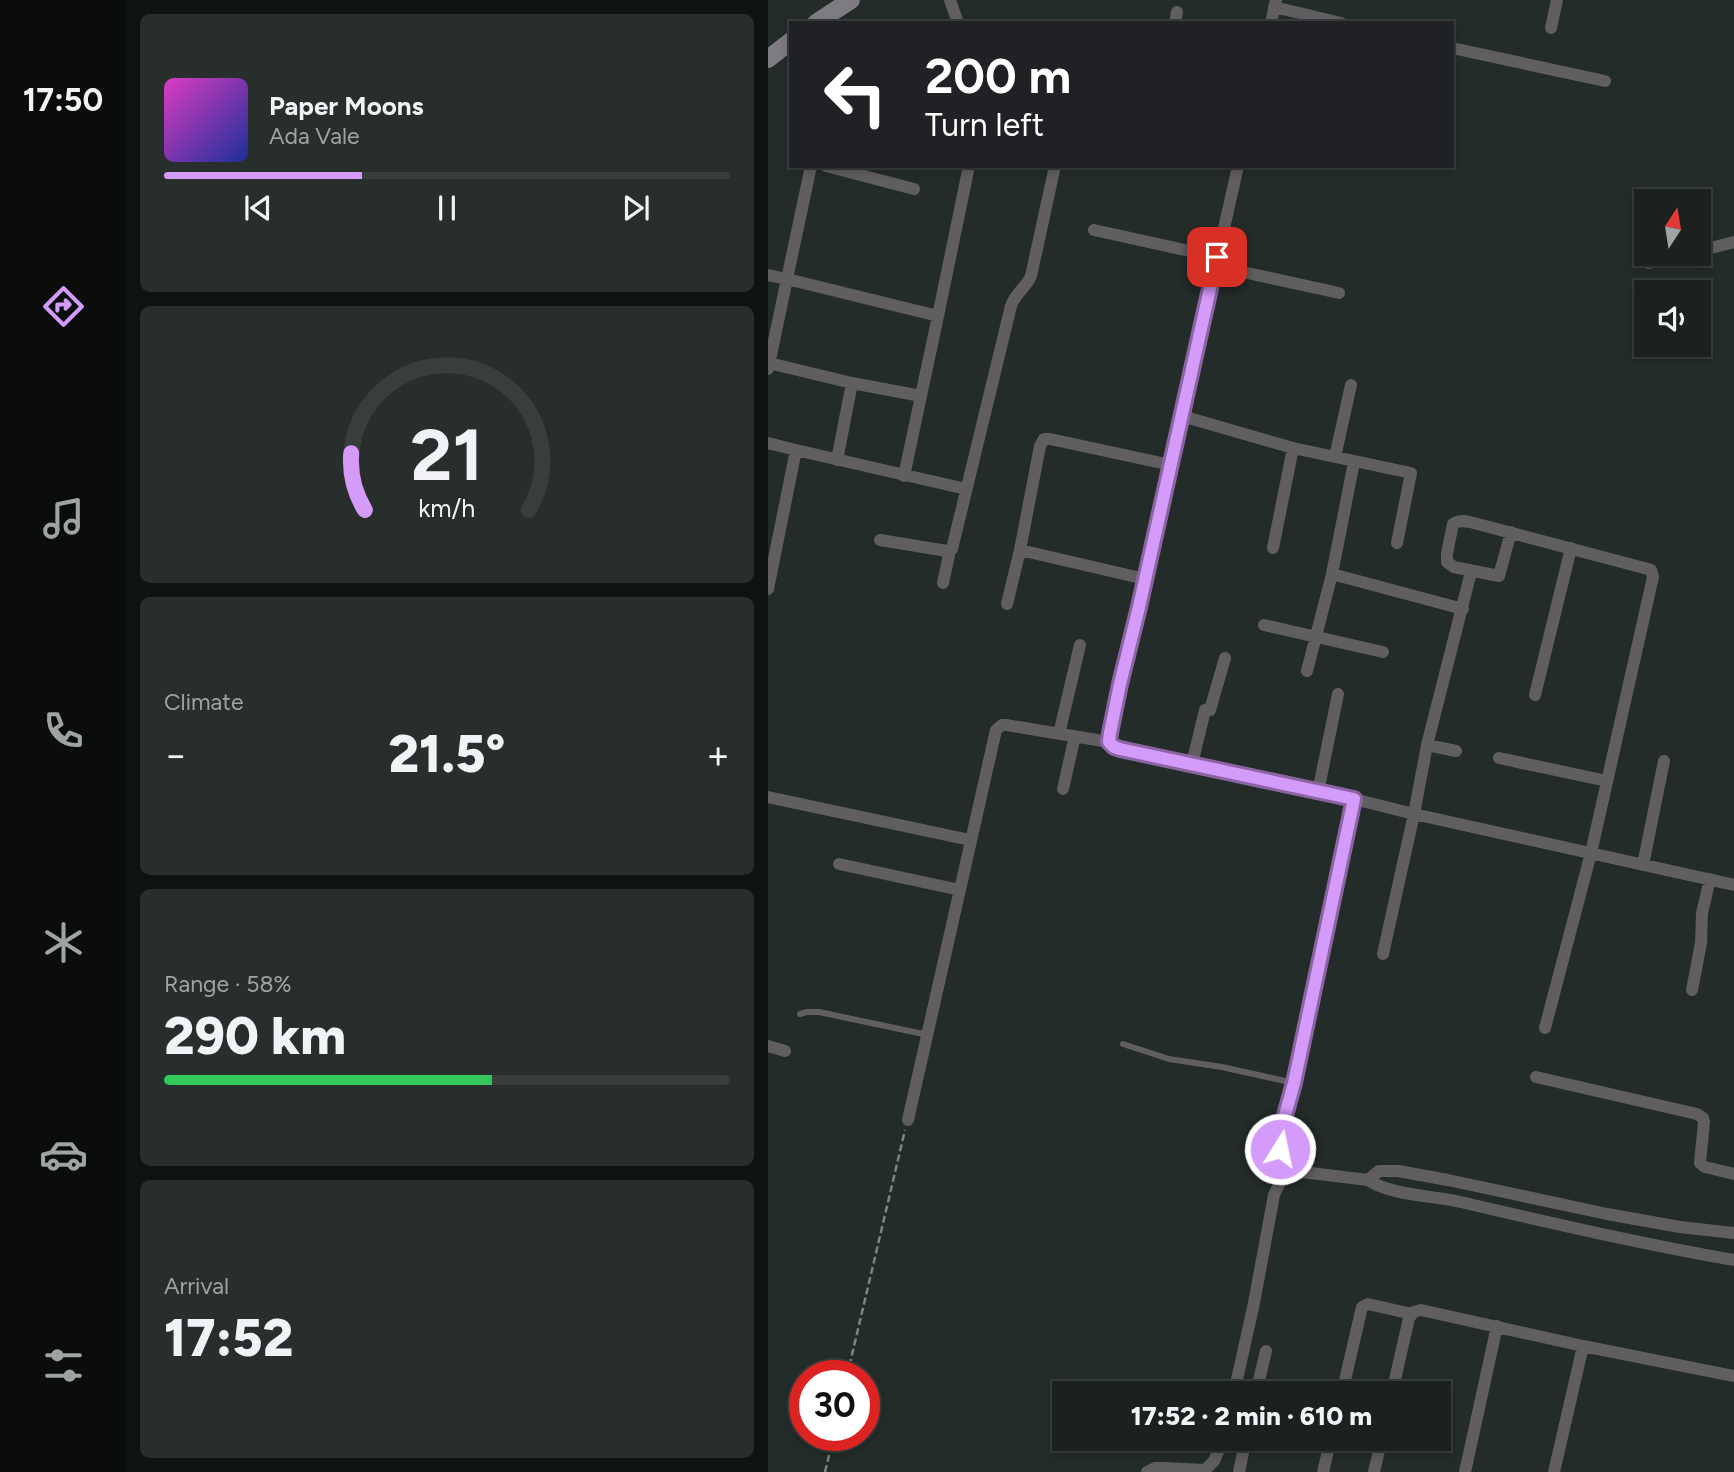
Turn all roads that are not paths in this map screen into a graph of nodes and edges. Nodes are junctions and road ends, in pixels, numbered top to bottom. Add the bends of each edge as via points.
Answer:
1 (851, 0) edge
2 (950, 0) edge
3 (1557, 0) edge
4 (1275, 4) edge
5 (819, 21) edge
6 (957, 21) edge
7 (1334, 21) edge
8 (1551, 28) dead end
9 (789, 48) edge
10 (1454, 48) edge
11 (768, 59) edge
12 (1605, 81) dead end
13 (811, 168) edge
14 (834, 168) edge
15 (969, 168) edge
16 (1055, 168) edge
17 (1238, 168) edge
18 (914, 189) dead end
19 (1094, 230) dead end
20 (1734, 242) edge
21 (1711, 248) edge
22 (1216, 261) junction
23 (768, 275) edge
24 (787, 279) junction
25 (1339, 293) dead end
26 (938, 316) junction
27 (769, 366) edge
28 (852, 383) junction
29 (1351, 385) dead end
30 (921, 397) junction
31 (1182, 416) junction
32 (768, 443) edge
33 (1293, 448) junction
34 (796, 450) junction
35 (1335, 457) junction
36 (837, 460) junction
37 (1354, 462) junction
38 (1171, 465) junction
39 (904, 475) junction
40 (966, 489) junction
41 (1511, 532) junction
42 (880, 540) dead end
43 (1396, 542) dead end
44 (1273, 548) dead end
45 (1571, 548) junction
46 (1020, 550) junction
47 (950, 551) junction
48 (1471, 572) junction
49 (1332, 573) junction
50 (1145, 579) junction
51 (943, 583) dead end
52 (768, 589) edge
53 (1007, 604) dead end
54 (1463, 608) junction
55 (1264, 625) dead end
56 (1316, 637) junction
57 (1080, 645) dead end
58 (1383, 652) dead end
59 (1225, 659) dead end
60 (1307, 671) dead end
61 (1338, 694) dead end
62 (1535, 695) dead end
63 (1059, 734) junction
64 (1075, 736) junction
65 (1109, 742) junction
66 (1427, 745) junction
67 (1456, 751) dead end
68 (1499, 758) dead end
69 (1664, 761) dead end
70 (1192, 764) junction
71 (1607, 782) junction
72 (1063, 789) dead end
73 (1318, 792) junction
74 (768, 797) edge
75 (1354, 799) junction
76 (1414, 814) junction
77 (970, 840) junction
78 (1591, 853) junction
79 (839, 864) dead end
80 (1643, 865) junction
81 (1710, 879) junction
82 (1734, 885) edge
83 (960, 890) junction
84 (1383, 954) dead end
85 (1692, 990) dead end
86 (800, 1014) dead end
87 (1545, 1028) dead end
88 (928, 1035) junction
89 (1123, 1044) dead end
90 (768, 1046) edge
91 (785, 1051) dead end
92 (1536, 1077) dead end
93 (1294, 1083) junction
94 (908, 1121) road end
95 (1284, 1174) junction
96 (1734, 1174) edge
97 (1368, 1180) junction
98 (1734, 1233) edge
99 (1734, 1259) edge
100 (1412, 1314) junction
101 (1497, 1326) junction
102 (1583, 1346) junction
103 (1266, 1350) dead end
104 (1734, 1376) edge
105 (1237, 1381) edge
106 (1259, 1381) edge
107 (1345, 1381) edge
108 (1395, 1381) edge
109 (1218, 1451) edge
110 (1243, 1451) edge
111 (1328, 1451) edge
112 (1379, 1451) edge
113 (1147, 1472) edge
114 (1239, 1472) edge
115 (1323, 1472) edge
116 (1374, 1472) edge
117 (1465, 1472) edge
118 (1554, 1472) edge

1 - 5 street
2 - 6 street
3 - 8 street
4 - 7 street
9 - 11 street
10 - 12 street
13 - 24 street
14 - 18 street
15 - 26 street
16 - 40 street via 1031,276 1011,306
17 - 22 street
19 - 22 street
20 - 21 street
22 - 25 street
22 - 31 street
23 - 24 street
24 - 26 street
24 - 27 street
26 - 30 street
27 - 28 street
28 - 30 street
28 - 36 street
29 - 35 street
30 - 39 street
31 - 33 street
31 - 38 street
32 - 34 street
33 - 35 street
33 - 44 street
34 - 36 street
34 - 52 street
35 - 37 street
36 - 39 street
37 - 43 street via 1411,473
37 - 49 street
38 - 46 street via 1044,439
38 - 50 street
39 - 40 street
40 - 47 street
41 - 45 street
41 - 48 street via 1499,576
41 - 48 street via 1455,522 1447,562
42 - 47 street
45 - 62 street
45 - 71 street via 1648,569 1652,574
46 - 50 street
46 - 53 street
47 - 51 street
48 - 54 street
49 - 54 street
49 - 56 street
50 - 65 street
54 - 66 street
55 - 56 street
56 - 58 street
56 - 60 street
57 - 63 street
59 - 70 street via 1210,710 1205,710
61 - 73 street
63 - 64 street
63 - 77 street via 997,727
64 - 65 street
64 - 72 street
65 - 70 street via 1120,749
66 - 67 street
66 - 76 street
68 - 71 street
69 - 80 street
70 - 73 street
71 - 78 street
73 - 75 street
74 - 77 street
75 - 76 street
75 - 93 street
76 - 78 street
76 - 84 street
77 - 83 street
78 - 80 street
78 - 87 street
79 - 83 street
80 - 81 street
81 - 82 street
81 - 85 street
83 - 88 street
86 - 88 lane via 819,1012
88 - 94 street
89 - 93 lane via 1169,1059
90 - 91 street
92 - 96 street via 1697,1114 1704,1122 1700,1163
93 - 95 street via 1280,1144
95 - 97 street via 1301,1171
95 - 105 street via 1274,1195
97 - 98 street via 1379,1171 1398,1171 1607,1214
97 - 99 street via 1378,1187
100 - 101 street via 1421,1310
100 - 107 street via 1368,1304 1362,1307
100 - 108 street
101 - 102 street
101 - 117 street
102 - 104 street
102 - 118 street
103 - 106 street
109 - 113 street via 1205,1470 1175,1467
110 - 114 street
111 - 115 street
112 - 116 street

